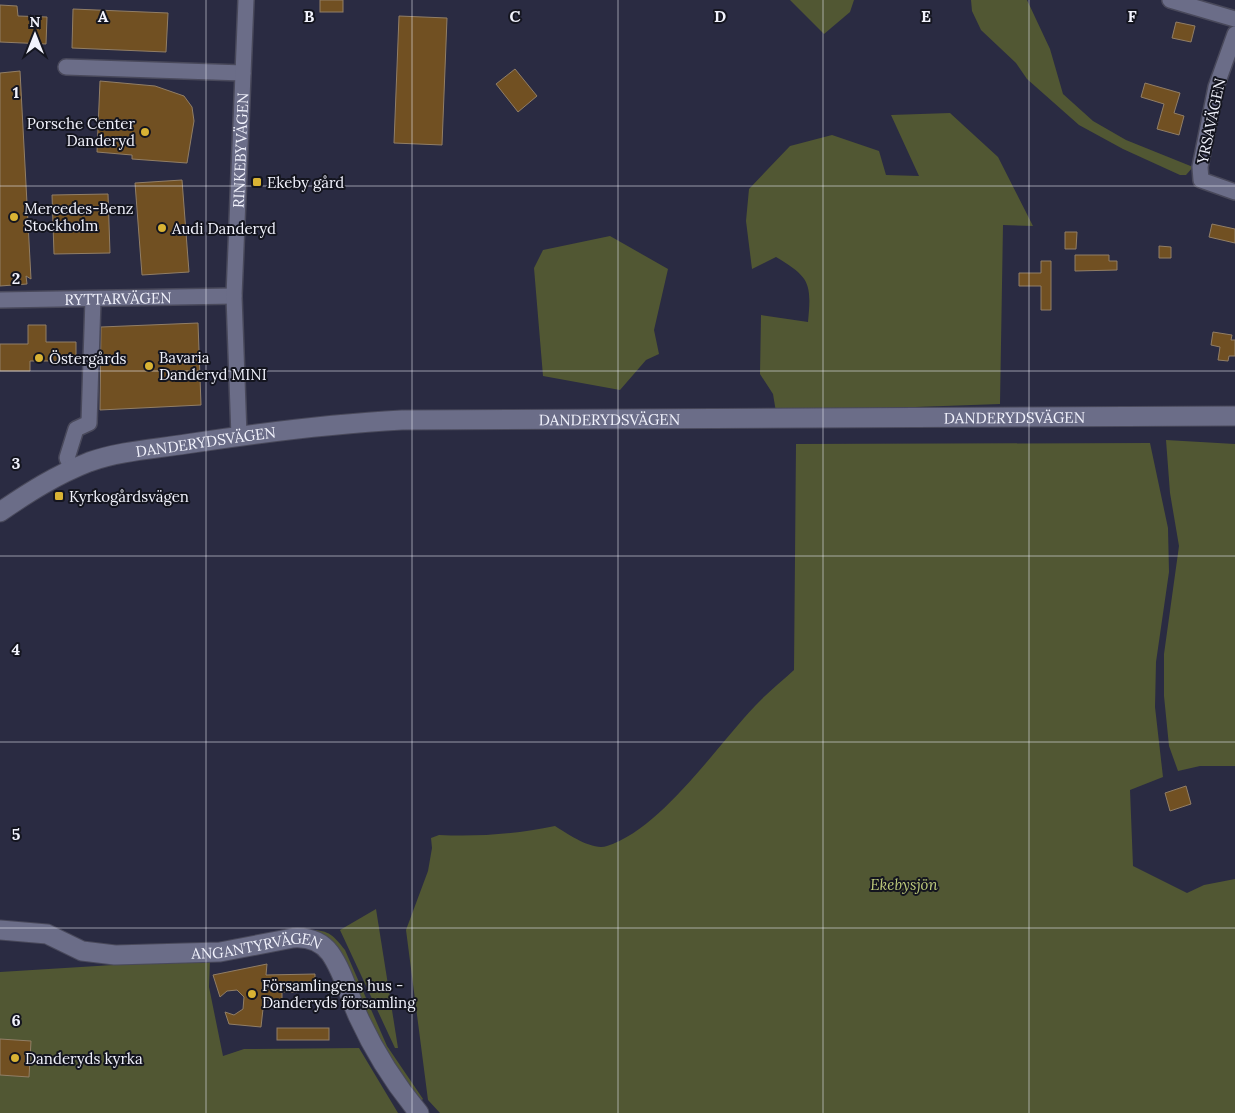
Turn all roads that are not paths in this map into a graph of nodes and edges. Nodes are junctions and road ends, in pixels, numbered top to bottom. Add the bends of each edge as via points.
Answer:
1 (246, 0) edge
2 (1170, 0) edge
3 (1235, 19) edge
4 (1235, 34) edge
5 (66, 67) dead end
6 (243, 73) junction
7 (1235, 192) edge
8 (234, 296) junction
9 (93, 299) junction
10 (0, 300) edge
11 (1235, 416) edge
12 (240, 436) junction
13 (72, 469) junction
14 (0, 512) edge
15 (0, 930) edge
16 (419, 1113) edge

1 - 6 street, RINKEBYVÄGEN
2 - 3 street
4 - 7 street, YRSAVÄGEN via 1216,87 1200,167 1201,180
5 - 6 street, RINKEBYVÄGEN
6 - 8 street, RINKEBYVÄGEN
8 - 9 street, RYTTARVÄGEN
8 - 12 street, RINKEBYVÄGEN
9 - 10 street, RYTTARVÄGEN
9 - 13 street via 89,422 76,429 67,458
11 - 12 street, DANDERYDSVÄGEN via 402,420 323,425
12 - 13 street, DANDERYDSVÄGEN via 134,452
13 - 14 street, DANDERYDSVÄGEN via 43,483
15 - 16 street, ANGANTYRVÄGEN via 47,934 82,951 115,955 220,952 293,938 318,942 330,952 386,1070

